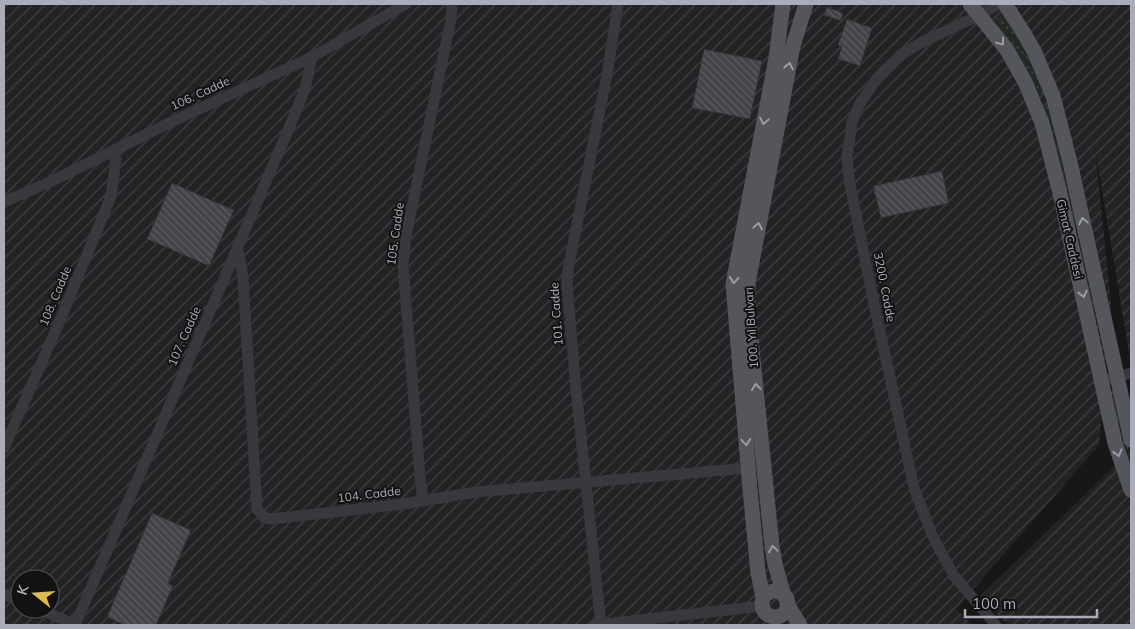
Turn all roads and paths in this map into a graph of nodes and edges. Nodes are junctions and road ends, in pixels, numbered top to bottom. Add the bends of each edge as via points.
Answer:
1 (406, 4) edge
2 (452, 4) edge
3 (618, 4) edge
4 (783, 4) edge
5 (806, 4) edge
6 (999, 4) edge
7 (1005, 4) edge
8 (975, 9) edge
9 (312, 57) junction
10 (1053, 96) junction
11 (1034, 103) junction
12 (112, 152) junction
13 (4, 202) edge
14 (237, 249) junction
15 (1094, 312) junction
16 (1116, 377) edge
17 (1131, 440) edge
18 (4, 448) edge
19 (748, 468) junction
20 (585, 482) junction
21 (1131, 490) edge
22 (423, 501) junction
23 (786, 600) junction
24 (765, 610) edge
25 (60, 618) edge
26 (75, 625) edge
27 (599, 625) edge
28 (800, 625) edge
29 (996, 625) edge

1 - 9 street, 106. Cadde
2 - 22 street, 105. Cadde via 402,265
3 - 20 street, 101. Cadde via 568,269
4 -> 19 main road, 100. Yıl Bulvarı via 733,284
23 -> 5 main road, 100. Yıl Bulvarı via 772,546 748,283 793,46
6 - 8 street, 3200. Cadde
7 - 10 main road, Gimat Caddesi via 1032,47
8 -> 11 main road, Gimat Caddesi via 1006,50
8 - 29 street, 3200. Cadde via 902,54 878,77 852,122 847,157 874,304 914,488 933,537 954,576
9 - 12 street, 106. Cadde
9 - 14 street, 107. Cadde via 305,89
10 - 11 main road
15 -> 10 main road, Gimat Caddesi via 1068,152
11 -> 15 main road, Gimat Caddesi via 1051,153
12 - 13 street, 106. Cadde
12 - 18 street, 108. Cadde via 116,160 111,196
14 - 22 street, 104. Cadde via 243,277 257,509 260,515 272,519
14 - 26 street, 107. Cadde
15 - 16 main road, Gimat Caddesi
16 - 17 main road, Gimat Caddesi
16 -> 21 main road, Gimat Caddesi via 1115,443
19 - 20 street, 104. Cadde
19 - 24 main road, 100. Yıl Bulvarı
20 - 22 street, 104. Cadde via 476,492
20 - 27 street, 101. Cadde
23 - 24 main road via 786,608 781,614 773,616
23 - 24 main road via 777,591 769,592
23 - 28 main road, 100. Yıl Bulvarı
24 - 27 street
25 - 26 street

